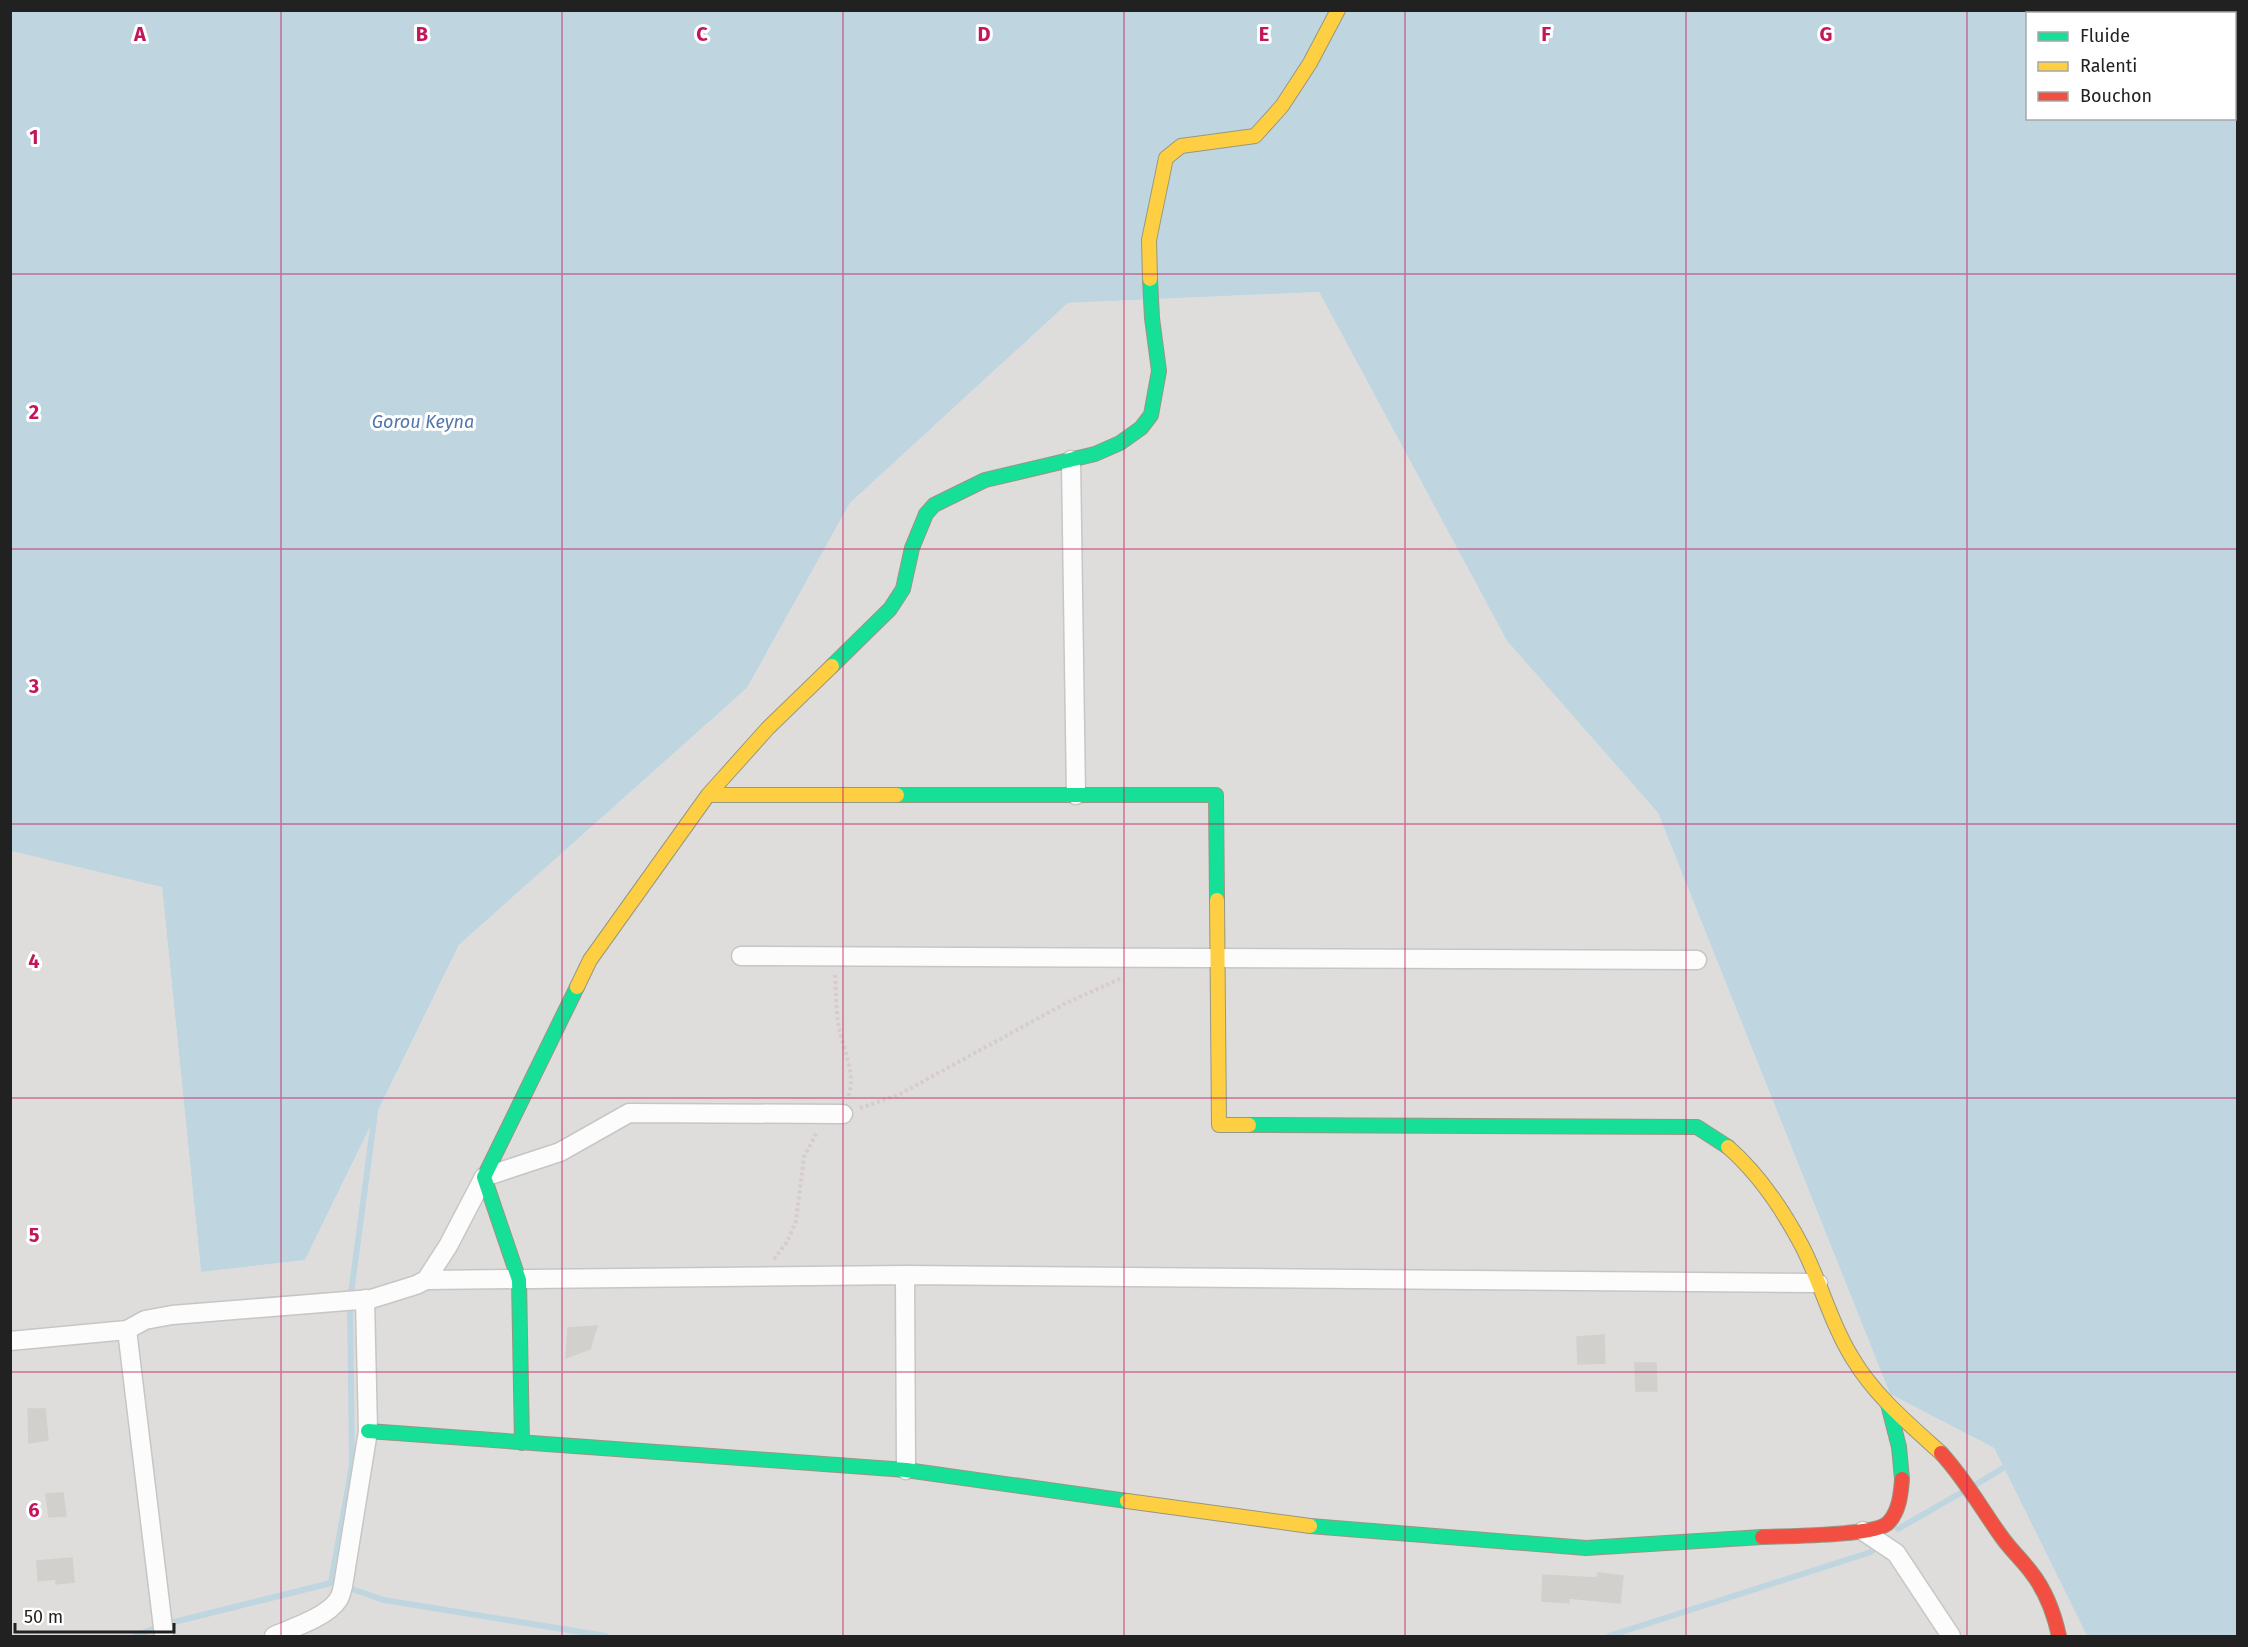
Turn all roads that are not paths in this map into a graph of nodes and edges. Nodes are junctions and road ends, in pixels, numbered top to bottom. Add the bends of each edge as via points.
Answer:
1 (1338, 10) edge
2 (1071, 460) junction
3 (708, 795) junction
4 (1076, 795) junction
5 (741, 956) dead end
6 (1219, 958) junction
7 (1697, 960) dead end
8 (843, 1114) road end
9 (484, 1177) junction
10 (904, 1275) junction
11 (426, 1280) junction
12 (519, 1280) junction
13 (1818, 1283) junction
14 (365, 1299) junction
15 (127, 1330) junction
16 (10, 1341) edge
17 (1887, 1402) junction
18 (368, 1431) junction
19 (522, 1443) junction
20 (906, 1470) junction
21 (1863, 1531) junction
22 (164, 1636) edge
23 (274, 1636) edge
24 (1951, 1636) edge
25 (2059, 1636) edge

1 - 2 street via 1282,106 1255,136 1181,146 1166,158 1149,240 1159,371 1151,415 1141,428 1120,442
2 - 3 street via 985,480 934,506 926,514 912,548 903,589 890,609 768,729
2 - 4 street
3 - 4 street
3 - 9 street via 590,960
4 - 6 street via 1216,795
5 - 6 street
6 - 7 street
6 - 13 street via 1219,1125 1697,1127 1745,1162 1771,1195 1802,1246
8 - 9 street via 629,1113 560,1152
9 - 11 street
9 - 12 street
10 - 12 street
10 - 13 street
10 - 20 street
11 - 12 street
11 - 14 street
12 - 19 street
13 - 17 street via 1854,1361
14 - 15 street via 172,1315 146,1320
14 - 18 street
15 - 16 street
15 - 22 street
17 - 21 street via 1899,1446 1902,1489 1890,1521 1881,1528
17 - 25 street via 1942,1454 1970,1487 2045,1594
18 - 19 street
18 - 23 street via 339,1599 306,1622
19 - 20 street
20 - 21 street via 1335,1530 1586,1548
21 - 24 street via 1896,1553

